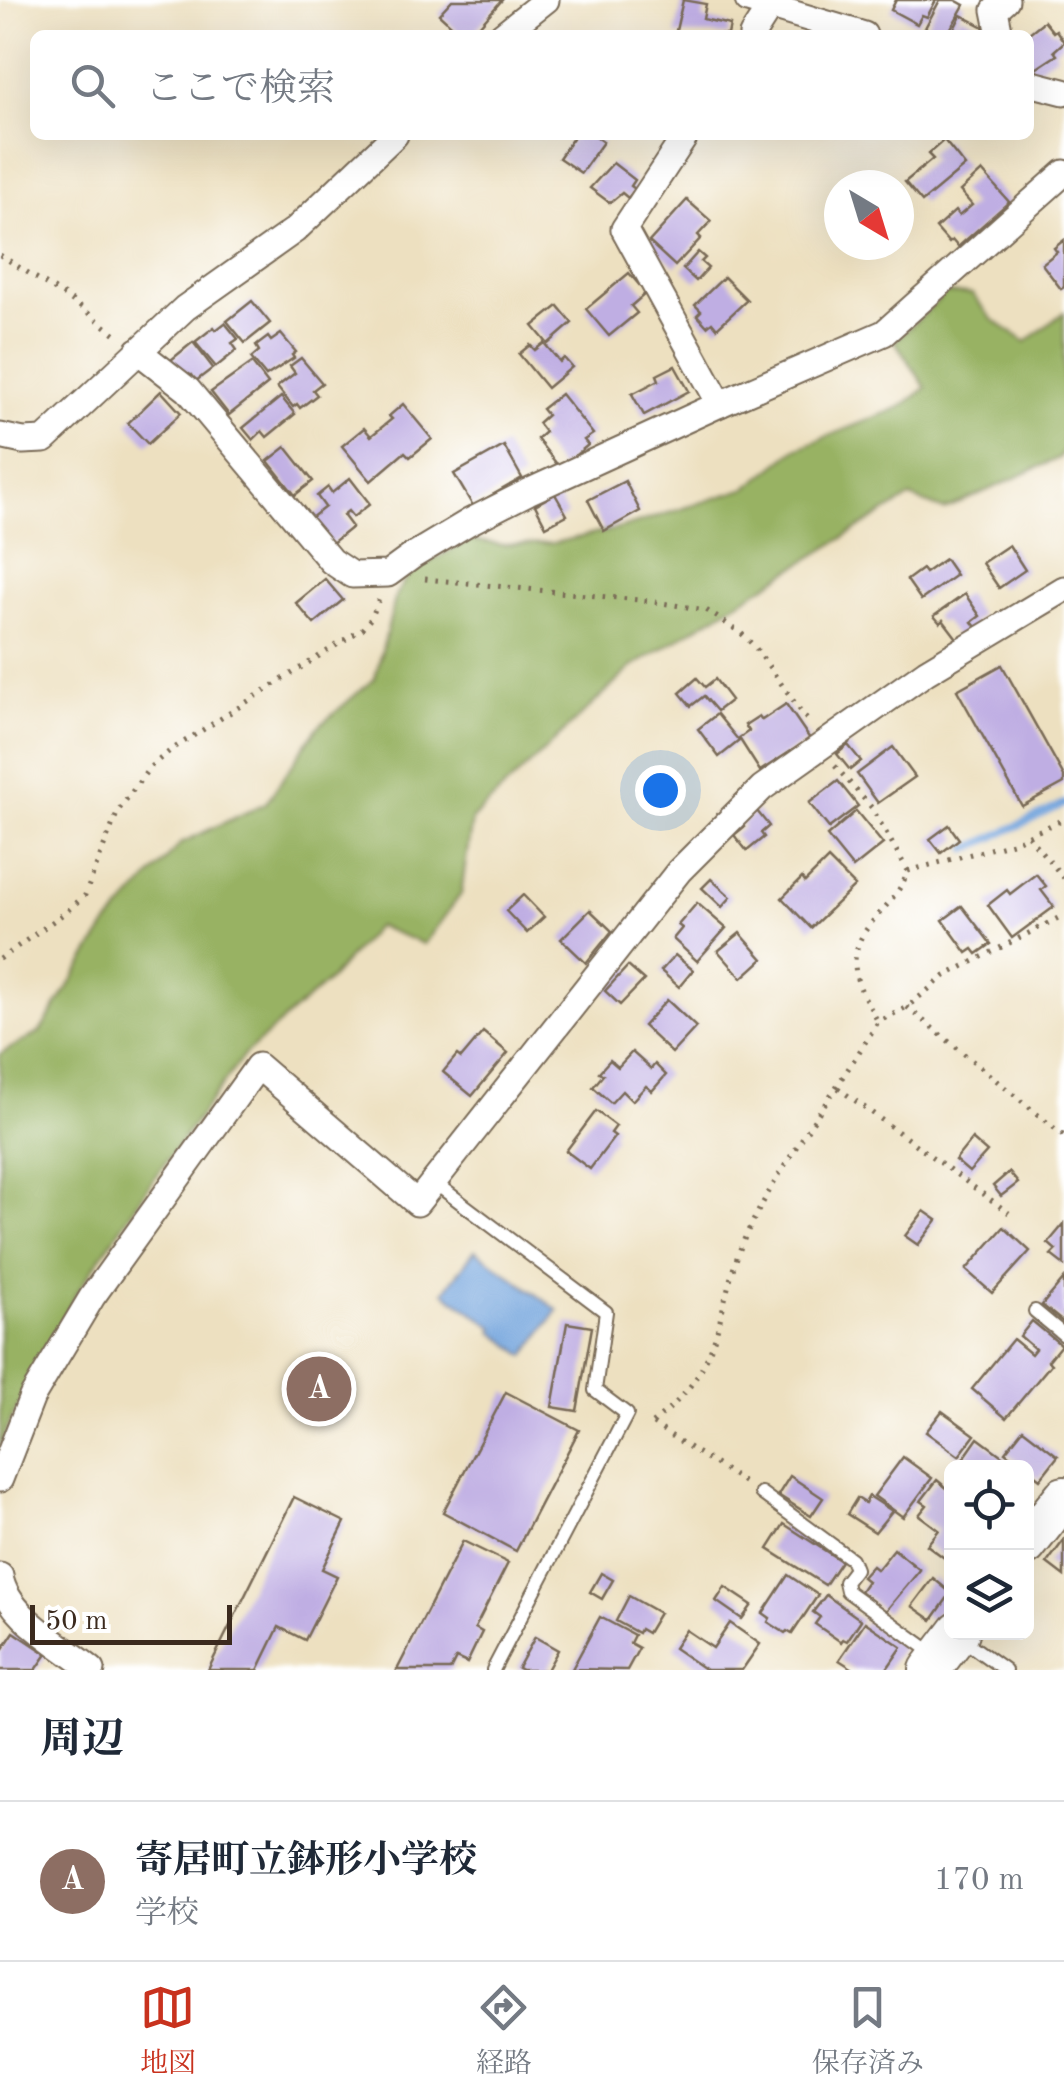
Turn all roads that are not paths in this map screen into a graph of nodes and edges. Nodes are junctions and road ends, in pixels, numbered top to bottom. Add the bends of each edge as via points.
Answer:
1 (546, 0) edge
2 (759, 4) edge
3 (508, 30) edge
4 (753, 30) edge
5 (847, 30) edge
6 (1034, 84) edge
7 (1064, 92) edge
8 (390, 140) edge
9 (683, 140) edge
10 (1064, 173) edge
11 (138, 351) junction
12 (720, 404) junction
13 (0, 436) edge
14 (1064, 590) edge
15 (435, 1184) junction
16 (1036, 1312) dead end
17 (1064, 1335) edge
18 (0, 1479) edge
19 (760, 1493) road end
20 (1064, 1497) edge
21 (1034, 1535) edge
22 (0, 1576) edge
23 (9, 1612) edge
24 (946, 1649) edge
25 (92, 1670) edge
26 (493, 1670) edge
27 (1005, 1670) edge

1 - 3 street
2 - 4 street
2 - 5 street
6 - 7 street
8 - 11 street via 295,230 185,308
9 - 12 street via 624,229
10 - 12 street via 884,333
11 - 12 street via 188,390 331,561 352,575 388,574 469,522
11 - 13 street via 44,440
14 - 15 street via 926,672 762,788 679,871
15 - 18 street via 417,1203 258,1066 92,1296 32,1397
15 - 26 lane via 606,1312 596,1390 627,1414
16 - 17 lane
19 - 24 lane via 852,1559 847,1591
20 - 21 main road
22 - 23 street
23 - 25 street
24 - 27 lane

